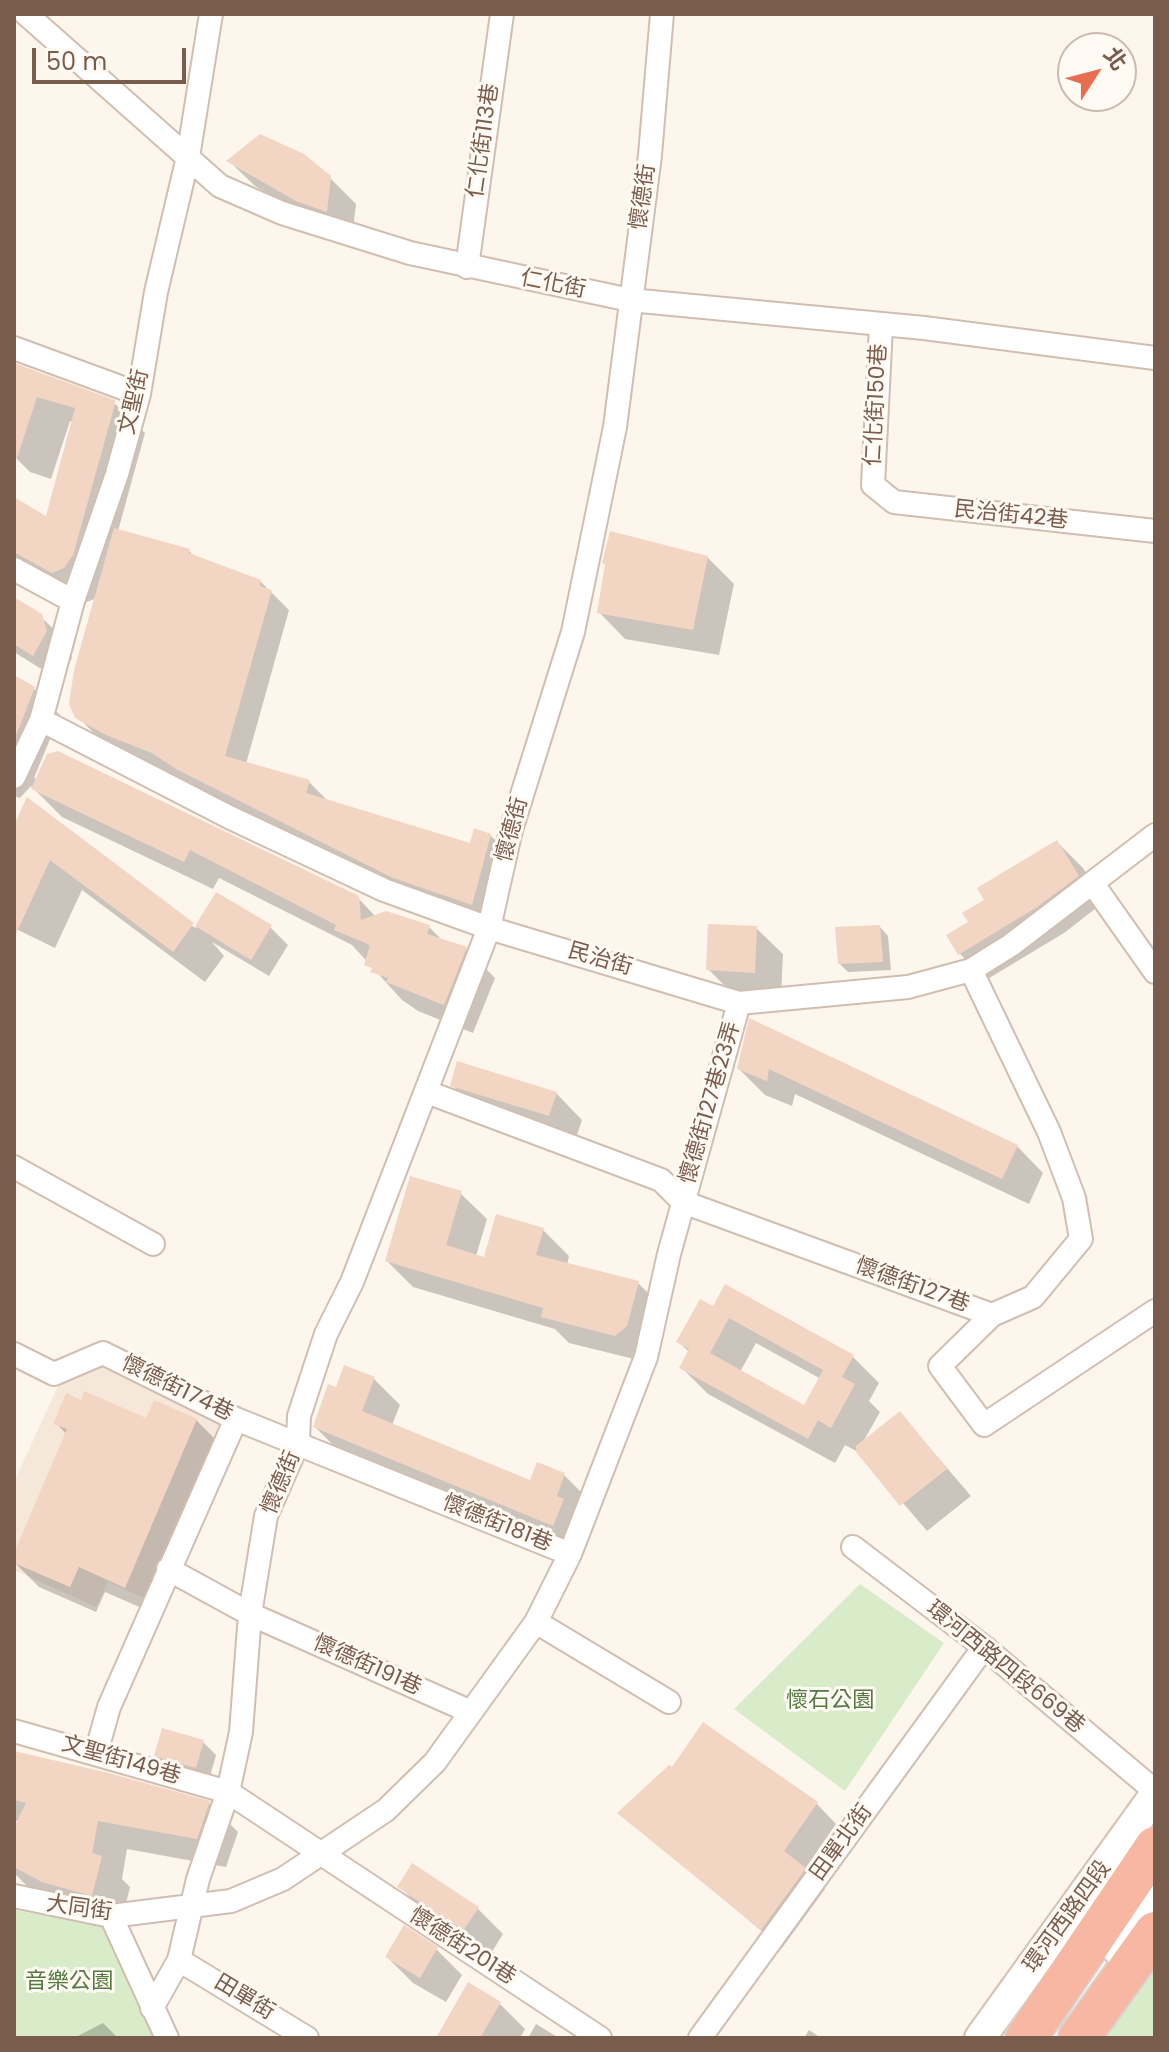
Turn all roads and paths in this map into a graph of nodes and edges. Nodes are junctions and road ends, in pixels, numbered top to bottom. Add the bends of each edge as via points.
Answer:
1 (26, 14) edge
2 (211, 14) edge
3 (502, 14) edge
4 (662, 14) edge
5 (188, 157) junction
6 (467, 267) junction
7 (630, 300) junction
8 (881, 326) junction
9 (14, 348) edge
10 (1155, 358) edge
11 (139, 394) junction
12 (873, 485) joint
13 (1155, 531) edge
14 (14, 569) edge
15 (73, 601) junction
16 (41, 720) junction
17 (14, 777) edge
18 (1155, 835) edge
19 (1093, 884) junction
20 (489, 928) junction
21 (971, 970) junction
22 (1155, 972) edge
23 (739, 1003) junction
24 (427, 1092) junction
25 (14, 1167) edge
26 (683, 1202) junction
27 (153, 1244) dead end
28 (1155, 1311) edge
29 (992, 1315) junction
30 (14, 1354) edge
31 (236, 1419) junction
32 (298, 1443) junction
33 (853, 1547) dead end
34 (570, 1554) junction
35 (168, 1569) junction
36 (250, 1614) junction
37 (536, 1622) junction
38 (984, 1647) junction
39 (669, 1702) dead end
40 (476, 1707) junction
41 (14, 1731) edge
42 (96, 1753) junction
43 (228, 1792) junction
44 (1155, 1793) edge
45 (1155, 1847) edge
46 (323, 1856) junction
47 (14, 1896) edge
48 (1155, 1899) edge
49 (193, 1907) junction
50 (111, 1916) junction
51 (1146, 1945) edge
52 (179, 1960) junction
53 (152, 2008) junction
54 (167, 2038) edge
55 (307, 2038) edge
56 (600, 2038) edge
57 (700, 2038) edge
58 (980, 2038) edge
59 (1026, 2038) edge
60 (1061, 2038) edge
61 (1079, 2038) edge

1 - 5 street, 仁化街
2 - 5 street, 文聖街
3 - 6 street, 仁化街113巷
4 - 7 street, 懷德街
5 - 6 street, 仁化街 via 220,186 282,213
5 - 11 street, 文聖街 via 156,292
6 - 7 street, 仁化街
7 - 8 street, 仁化街
7 - 20 street, 懷德街 via 615,427 577,612 511,830
8 - 10 street, 仁化街
8 - 12 street, 仁化街150巷
9 - 11 street
11 - 15 street, 文聖街
12 - 13 street, 民治街42巷 via 894,502
14 - 15 street
15 - 16 street, 文聖街
16 - 17 street, 文聖街
16 - 20 street, 民治街 via 303,853 384,890
18 - 19 street, 民治街
19 - 21 street, 民治街
19 - 22 street
20 - 23 street, 民治街
20 - 24 street, 懷德街
21 - 23 street, 民治街 via 908,987
21 - 29 street via 1049,1132 1074,1198 1081,1239 1033,1297
23 - 26 street, 懷德街127巷23弄
24 - 26 street, 懷德街127巷 via 661,1180
24 - 32 street, 懷德街 via 326,1334 299,1416
25 - 27 street
26 - 29 street, 懷德街127巷
26 - 34 street via 646,1357
28 - 29 street, 懷德街127巷 via 984,1425 940,1366
30 - 31 street, 懷德街174巷 via 54,1374 103,1353
31 - 32 street, 懷德街174巷
31 - 35 street
32 - 34 street, 懷德街181巷
32 - 36 street, 懷德街 via 266,1516
33 - 38 street, 環河西路四段669巷
34 - 37 street, 懷德街181巷
35 - 36 street
35 - 42 street via 109,1707
36 - 40 street, 懷德街191巷
36 - 43 street, 懷德街 via 241,1732
37 - 39 street
37 - 40 street, 懷德街181巷
38 - 44 street, 環河西路四段669巷
38 - 57 street, 田單北街
40 - 46 street, 懷德街181巷 via 416,1781
41 - 42 street, 文聖街149巷
42 - 43 street, 文聖街149巷
43 - 46 street, 文聖街149巷
43 - 49 street, 懷德街
44 - 58 main road, 環河西路四段
45 - 59 highway
46 - 49 street, 大同街 via 264,1889
46 - 56 street, 懷德街201巷
47 - 50 street, 大同街
48 - 60 main road
49 - 50 street, 大同街
49 - 52 street, 懷德街
50 - 53 street
51 - 60 highway
51 - 61 highway
52 - 53 street, 懷德街
52 - 55 street, 田單街
53 - 54 street

